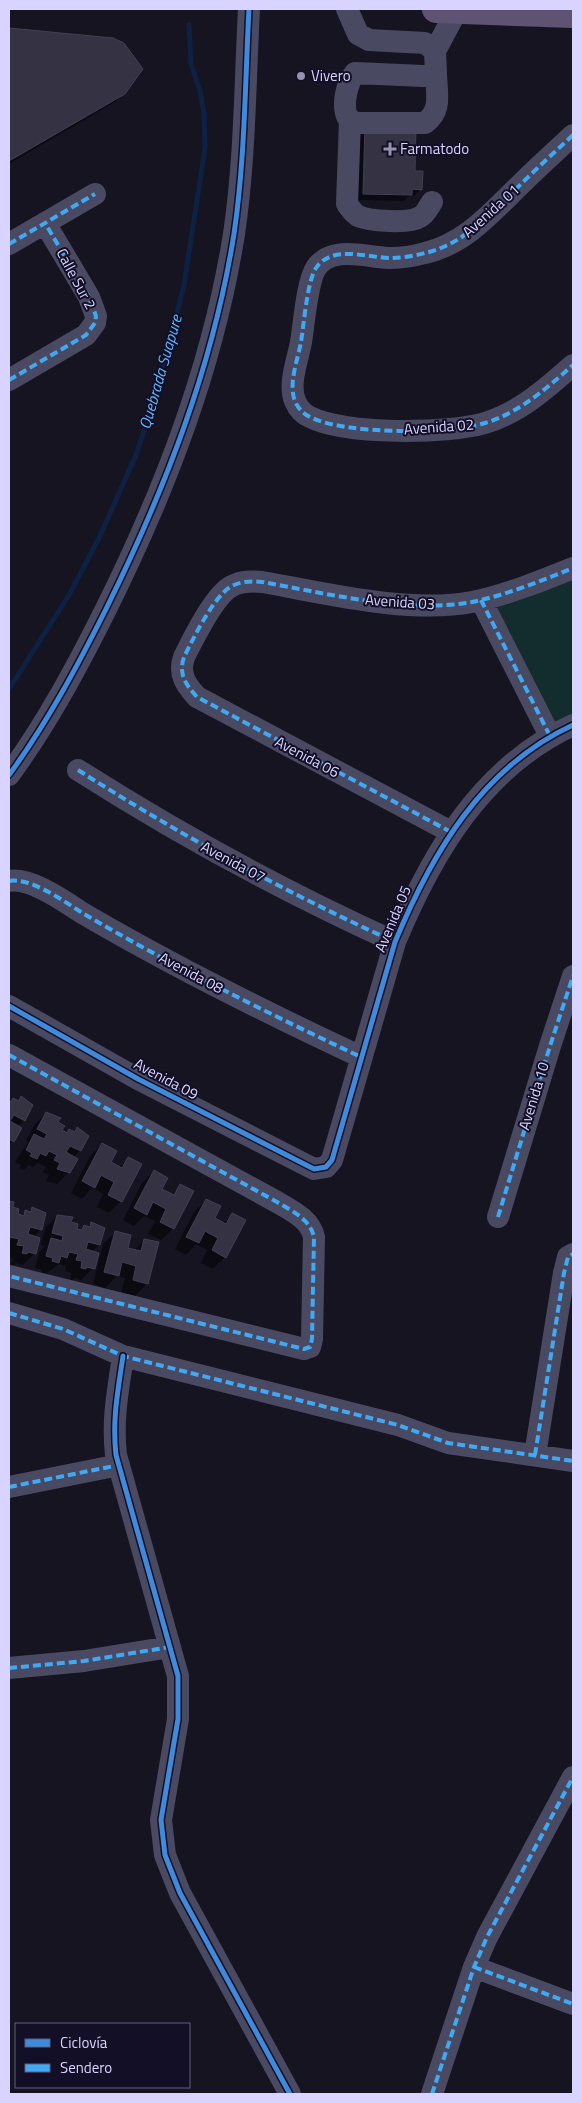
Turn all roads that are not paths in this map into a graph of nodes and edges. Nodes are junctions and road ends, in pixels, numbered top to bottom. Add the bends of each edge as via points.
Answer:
1 (248, 9) edge
2 (347, 9) edge
3 (447, 9) edge
4 (573, 14) edge
5 (436, 62) junction
6 (350, 120) junction
7 (573, 135) edge
8 (95, 194) dead end
9 (432, 202) dead end
10 (45, 223) junction
11 (9, 244) edge
12 (573, 365) edge
13 (9, 380) edge
14 (296, 402) joint
15 (573, 568) edge
16 (481, 600) junction
17 (181, 665) joint
18 (573, 725) edge
19 (550, 736) junction
20 (78, 770) dead end
21 (9, 775) edge
22 (451, 832) junction
23 (17, 882) edge
24 (395, 942) junction
25 (573, 976) edge
26 (9, 1006) edge
27 (9, 1055) edge
28 (361, 1057) junction
29 (314, 1169) joint
30 (498, 1217) dead end
31 (573, 1254) edge
32 (9, 1276) edge
33 (9, 1313) edge
34 (123, 1356) junction
35 (535, 1455) junction
36 (573, 1460) edge
37 (119, 1465) junction
38 (9, 1486) edge
39 (170, 1647) junction
40 (9, 1668) edge
41 (573, 1777) edge
42 (474, 1967) junction
43 (573, 2004) edge
44 (290, 2094) edge
45 (432, 2094) edge

1 - 21 street via 241,174 233,235 209,346 188,418 156,503 92,637 51,714
2 - 5 street via 358,34 369,40 425,43
3 - 4 main road
3 - 5 street
5 - 6 street via 423,76 355,73 347,88 346,115
5 - 6 street via 437,109 425,123 356,123
6 - 9 street via 347,204 356,215 391,221 418,219
7 - 14 street, Avenida 01 via 484,220 451,244 407,257 340,254 322,262 313,275 293,386
8 - 10 street
10 - 11 street
10 - 13 street, Calle Sur 2 via 90,297 95,323 86,335
12 - 14 street, Avenida 02 via 524,404 486,422 458,428 404,430 326,423 301,411
15 - 16 street, Avenida 03
16 - 17 street, Avenida 03 via 452,604 398,604 246,581 224,591 194,637
16 - 19 street
17 - 22 street, Avenida 06 via 184,680 198,696
18 - 19 street, Avenida 05
19 - 22 street, Avenida 05 via 496,777
20 - 24 street, Avenida 07 via 148,814 252,872
22 - 24 street, Avenida 05 via 423,880
23 - 28 street, Avenida 08 via 56,897 230,993
24 - 28 street, Avenida 05
25 - 30 street, Avenida 10
26 - 29 street, Avenida 09 via 138,1079
27 - 32 street via 277,1202 312,1227 312,1339 310,1347 304,1349
28 - 29 street, Avenida 05 via 332,1160 326,1167
31 - 35 street via 568,1257 564,1273
33 - 34 street via 56,1327
34 - 35 street via 398,1425 448,1442
34 - 37 street via 113,1431
35 - 36 street
37 - 38 street
37 - 39 street
39 - 40 street via 84,1661
39 - 44 street via 178,1676 179,1699 161,1820 164,1855 180,1893
41 - 42 street
42 - 43 street
42 - 45 street

